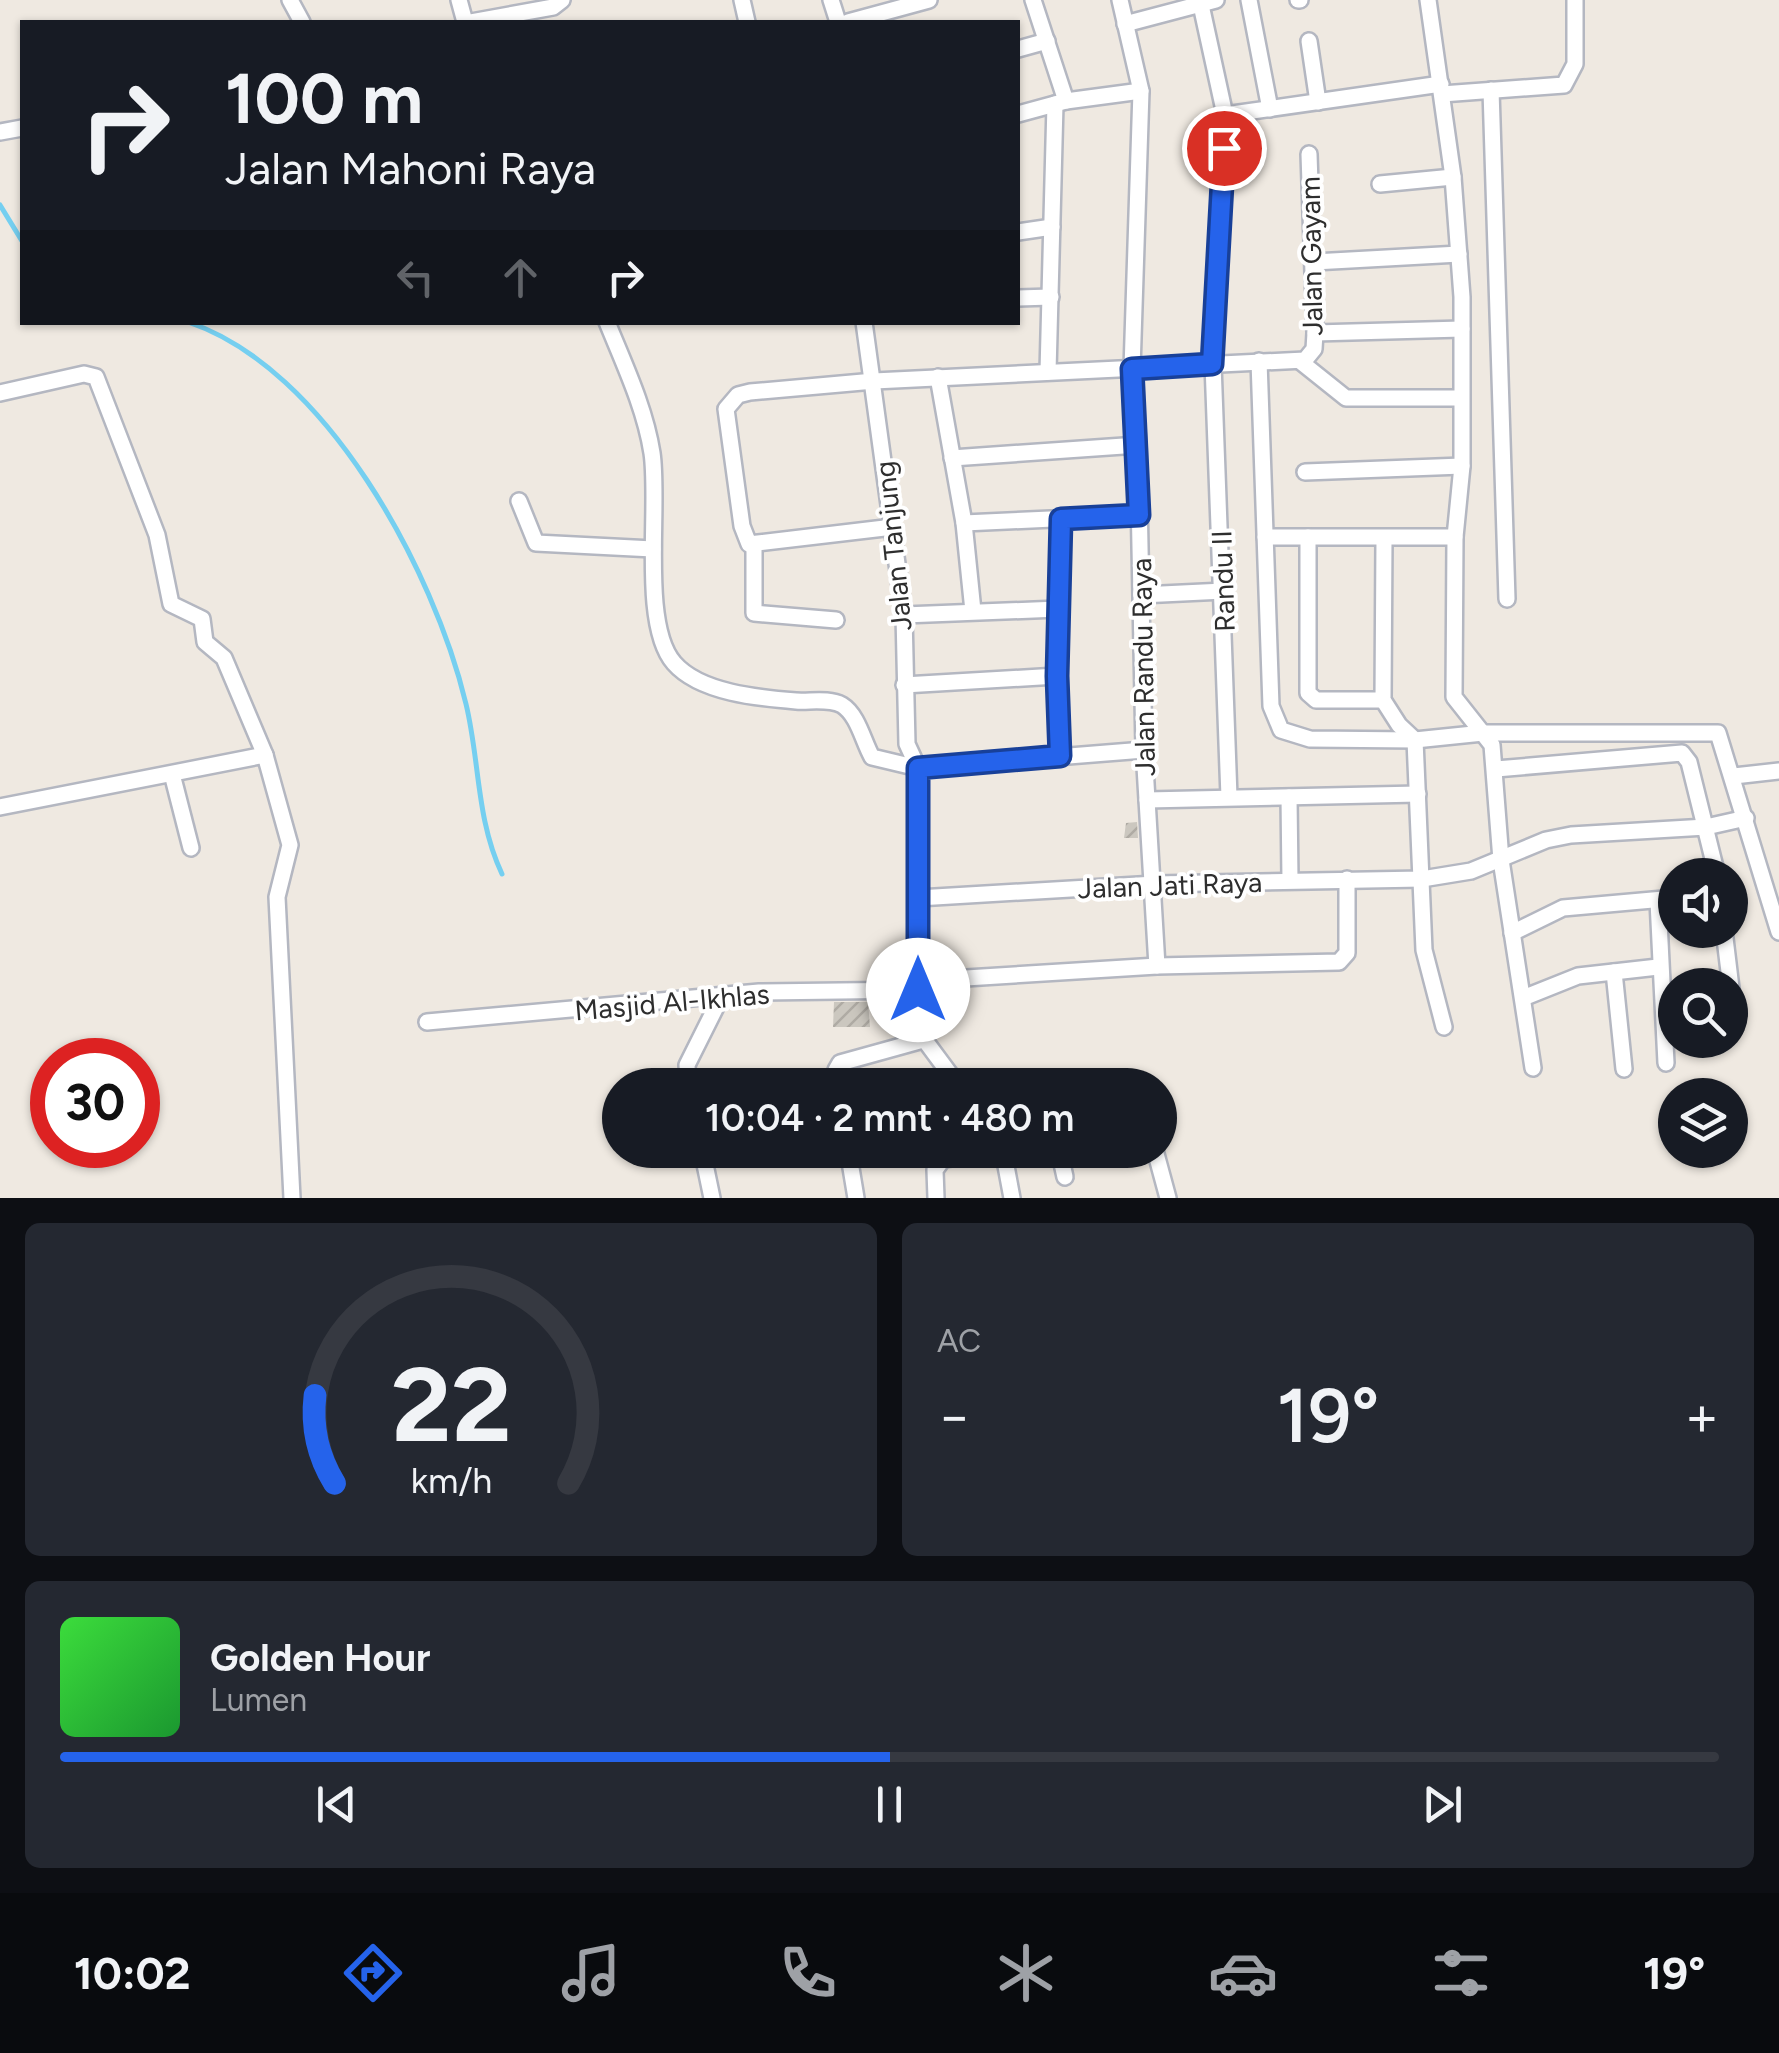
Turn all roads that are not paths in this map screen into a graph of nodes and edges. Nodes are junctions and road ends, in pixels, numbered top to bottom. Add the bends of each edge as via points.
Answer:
1 (562, 0) edge
2 (929, 0) edge
3 (1033, 0) edge
4 (1120, 0) edge
5 (1249, 0) edge
6 (1428, 0) edge
7 (1575, 0) edge
8 (1208, 2) edge
9 (899, 16) edge
10 (479, 20) edge
11 (865, 20) edge
12 (1125, 24) junction
13 (1047, 41) junction
14 (1309, 41) dead end
15 (1020, 48) edge
16 (1442, 89) junction
17 (1491, 90) junction
18 (1141, 91) junction
19 (1060, 102) junction
20 (1318, 102) junction
21 (1270, 109) junction
22 (1020, 113) edge
23 (1225, 115) junction
24 (1309, 154) dead end
25 (1453, 177) junction
26 (1380, 184) dead end
27 (1052, 227) junction
28 (1020, 232) edge
29 (1459, 254) junction
30 (1314, 262) junction
31 (1051, 297) junction
32 (1020, 298) edge
33 (608, 325) edge
34 (865, 325) edge
35 (1462, 329) junction
36 (1314, 333) junction
37 (1259, 361) junction
38 (1301, 362) junction
39 (1212, 364) junction
40 (1132, 369) junction
41 (1048, 372) junction
42 (938, 377) junction
43 (874, 381) junction
44 (0, 393) edge
45 (1461, 398) junction
46 (1138, 445) junction
47 (952, 458) junction
48 (1462, 466) junction
49 (1305, 472) dead end
50 (519, 501) dead end
51 (1139, 515) junction
52 (1061, 519) junction
53 (964, 523) junction
54 (893, 527) junction
55 (1264, 537) junction
56 (1308, 537) junction
57 (1384, 538) junction
58 (1455, 538) junction
59 (754, 546) junction
60 (653, 549) junction
61 (1224, 591) junction
62 (1141, 595) junction
63 (1507, 599) dead end
64 (1058, 609) junction
65 (973, 611) junction
66 (904, 615) junction
67 (836, 620) dead end
68 (1057, 676) junction
69 (904, 685) junction
70 (1383, 700) junction
71 (1484, 733) junction
72 (1415, 740) junction
73 (1144, 750) junction
74 (266, 755) junction
75 (1060, 756) junction
76 (918, 768) junction
77 (1496, 769) junction
78 (1779, 771) edge
79 (172, 774) junction
80 (1734, 776) junction
81 (1418, 794) junction
82 (1230, 797) junction
83 (1289, 797) junction
84 (1147, 800) junction
85 (0, 807) edge
86 (1746, 818) junction
87 (1706, 827) junction
88 (191, 848) dead end
89 (1713, 858) edge
90 (1500, 860) junction
91 (1348, 879) junction
92 (1422, 879) junction
93 (1290, 880) junction
94 (1155, 884) junction
95 (918, 898) junction
96 (1658, 900) edge
97 (1512, 932) junction
98 (1779, 932) edge
99 (1660, 948) edge
100 (1158, 966) junction
101 (1658, 967) junction
102 (1614, 972) junction
103 (918, 986) junction
104 (722, 995) junction
105 (1523, 998) junction
106 (427, 1022) dead end
107 (1444, 1028) dead end
108 (923, 1040) junction
109 (1666, 1064) dead end
110 (687, 1068) edge
111 (837, 1068) edge
112 (945, 1068) edge
113 (1533, 1068) dead end
114 (1624, 1069) dead end
115 (706, 1168) edge
116 (851, 1168) edge
117 (936, 1168) edge
118 (1010, 1168) edge
119 (1063, 1168) edge
120 (1160, 1168) edge
121 (1065, 1177) dead end
122 (292, 1198) edge
123 (712, 1198) edge
124 (856, 1198) edge
125 (936, 1198) edge
126 (1012, 1198) edge
127 (1168, 1198) edge

1 - 10 street
2 - 9 street
3 - 13 street
4 - 12 street, Jalan Randu Raya
5 - 21 street
6 - 16 street
7 - 17 street via 1569,81
8 - 12 street
8 - 23 street, Randu II
9 - 11 street
12 - 18 street, Jalan Randu Raya
13 - 15 street
13 - 19 street
14 - 20 street
16 - 17 street
16 - 20 street
16 - 25 street
17 - 63 street
18 - 19 street
18 - 40 street, Jalan Randu Raya
19 - 22 street
19 - 27 street
20 - 21 street
21 - 23 street
23 - 39 street, Randu II
24 - 30 street, Jalan Gayam
25 - 26 street
25 - 29 street
27 - 28 street
27 - 31 street
29 - 30 street
29 - 35 street
30 - 36 street, Jalan Gayam
31 - 32 street
31 - 41 street
33 - 60 street via 652,452
34 - 43 street, Jalan Tanjung
35 - 36 street
35 - 45 street
36 - 38 street, Jalan Gayam via 1310,356
37 - 38 street, Jalan Gayam
37 - 39 street, Jalan Gayam
37 - 55 street
38 - 45 street via 1346,398
39 - 40 street, Jalan Gayam
39 - 61 street, Randu II
40 - 41 street, Jalan Gayam
40 - 46 street, Jalan Randu Raya
41 - 42 street, Jalan Gayam
42 - 43 street, Jalan Gayam
42 - 47 street
43 - 54 street, Jalan Tanjung
43 - 59 street, Jalan Gayam via 750,392 731,400 726,409 744,540
44 - 74 street via 96,377 157,535 172,604 200,616 206,642 224,658
45 - 48 street
46 - 47 street
46 - 51 street, Jalan Randu Raya
47 - 53 street
48 - 49 street
48 - 58 street
50 - 60 street via 536,543
51 - 52 street
51 - 62 street, Jalan Randu Raya
52 - 53 street
52 - 64 street
53 - 65 street
54 - 59 street
54 - 66 street, Jalan Tanjung
55 - 56 street
55 - 72 street via 1270,706 1281,730 1310,738
56 - 57 street
56 - 70 street via 1308,692 1316,700
57 - 58 street
57 - 70 street
58 - 71 street via 1454,696
59 - 67 street via 754,613
60 - 76 street via 660,634 675,665 714,686 760,697 835,702 855,720 872,757
61 - 62 street
61 - 82 street, Randu II
62 - 73 street, Jalan Randu Raya
64 - 65 street
64 - 68 street
65 - 66 street
66 - 69 street, Jalan Tanjung
68 - 69 street
68 - 75 street
69 - 76 street, Jalan Tanjung via 907,744
70 - 72 street
71 - 72 street
71 - 77 street
71 - 80 street via 1703,729 1722,736
72 - 81 street
73 - 75 street
73 - 84 street, Jalan Randu Raya
74 - 79 street
74 - 122 street via 290,845 277,897
75 - 76 street
76 - 95 street, Jalan Tanjung
77 - 87 street via 1682,753
77 - 90 street
78 - 80 street
79 - 85 street
79 - 88 street
80 - 86 street
81 - 83 street
81 - 92 street
82 - 83 street
82 - 84 street
83 - 93 street
84 - 94 street, Jalan Randu Raya
86 - 87 street, Jalan Jati Raya
86 - 98 street
87 - 89 street
87 - 90 street, Jalan Jati Raya via 1571,835
90 - 92 street, Jalan Jati Raya
90 - 97 street
91 - 92 street, Jalan Jati Raya
91 - 93 street, Jalan Jati Raya
91 - 100 street, Masjid Al-Ikhlas via 1348,953 1339,962
92 - 107 street via 1424,950
93 - 94 street, Jalan Jati Raya
94 - 95 street, Jalan Jati Raya
94 - 100 street, Jalan Randu Raya
95 - 103 street, Jalan Tanjung
96 - 97 street via 1563,908
97 - 105 street
99 - 101 street
100 - 103 street, Masjid Al-Ikhlas
101 - 102 street
101 - 109 street
102 - 105 street via 1578,976
102 - 114 street
103 - 104 street, Masjid Al-Ikhlas
103 - 108 street, Jalan Tanjung
104 - 106 street, Masjid Al-Ikhlas
104 - 110 street
105 - 113 street
108 - 111 street
108 - 112 street
115 - 123 street
116 - 124 street
117 - 125 street
118 - 126 street
119 - 121 street
120 - 127 street

